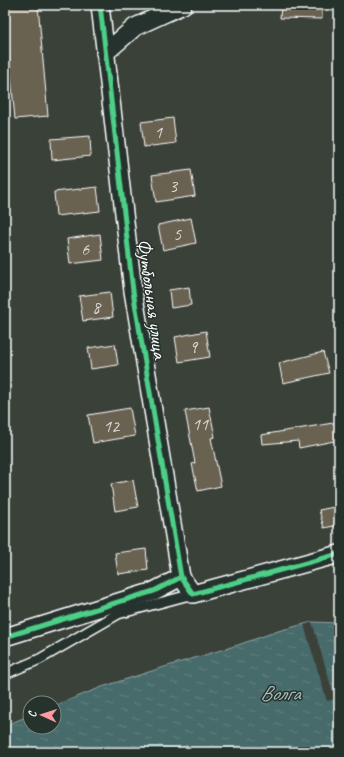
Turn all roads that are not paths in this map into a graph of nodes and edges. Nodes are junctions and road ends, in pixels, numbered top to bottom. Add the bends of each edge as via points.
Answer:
1 (100, 5) edge
2 (183, 5) edge
3 (105, 53) junction
4 (339, 554) edge
5 (181, 577) junction
6 (192, 594) junction
7 (5, 637) edge
8 (5, 674) edge

1 - 3 street, Футбольная улица
2 - 3 street via 135,27
3 - 5 street, Футбольная улица via 133,291
4 - 6 street
5 - 6 street, Футбольная улица
5 - 7 street via 154,591
6 - 8 lane via 118,614 40,659

